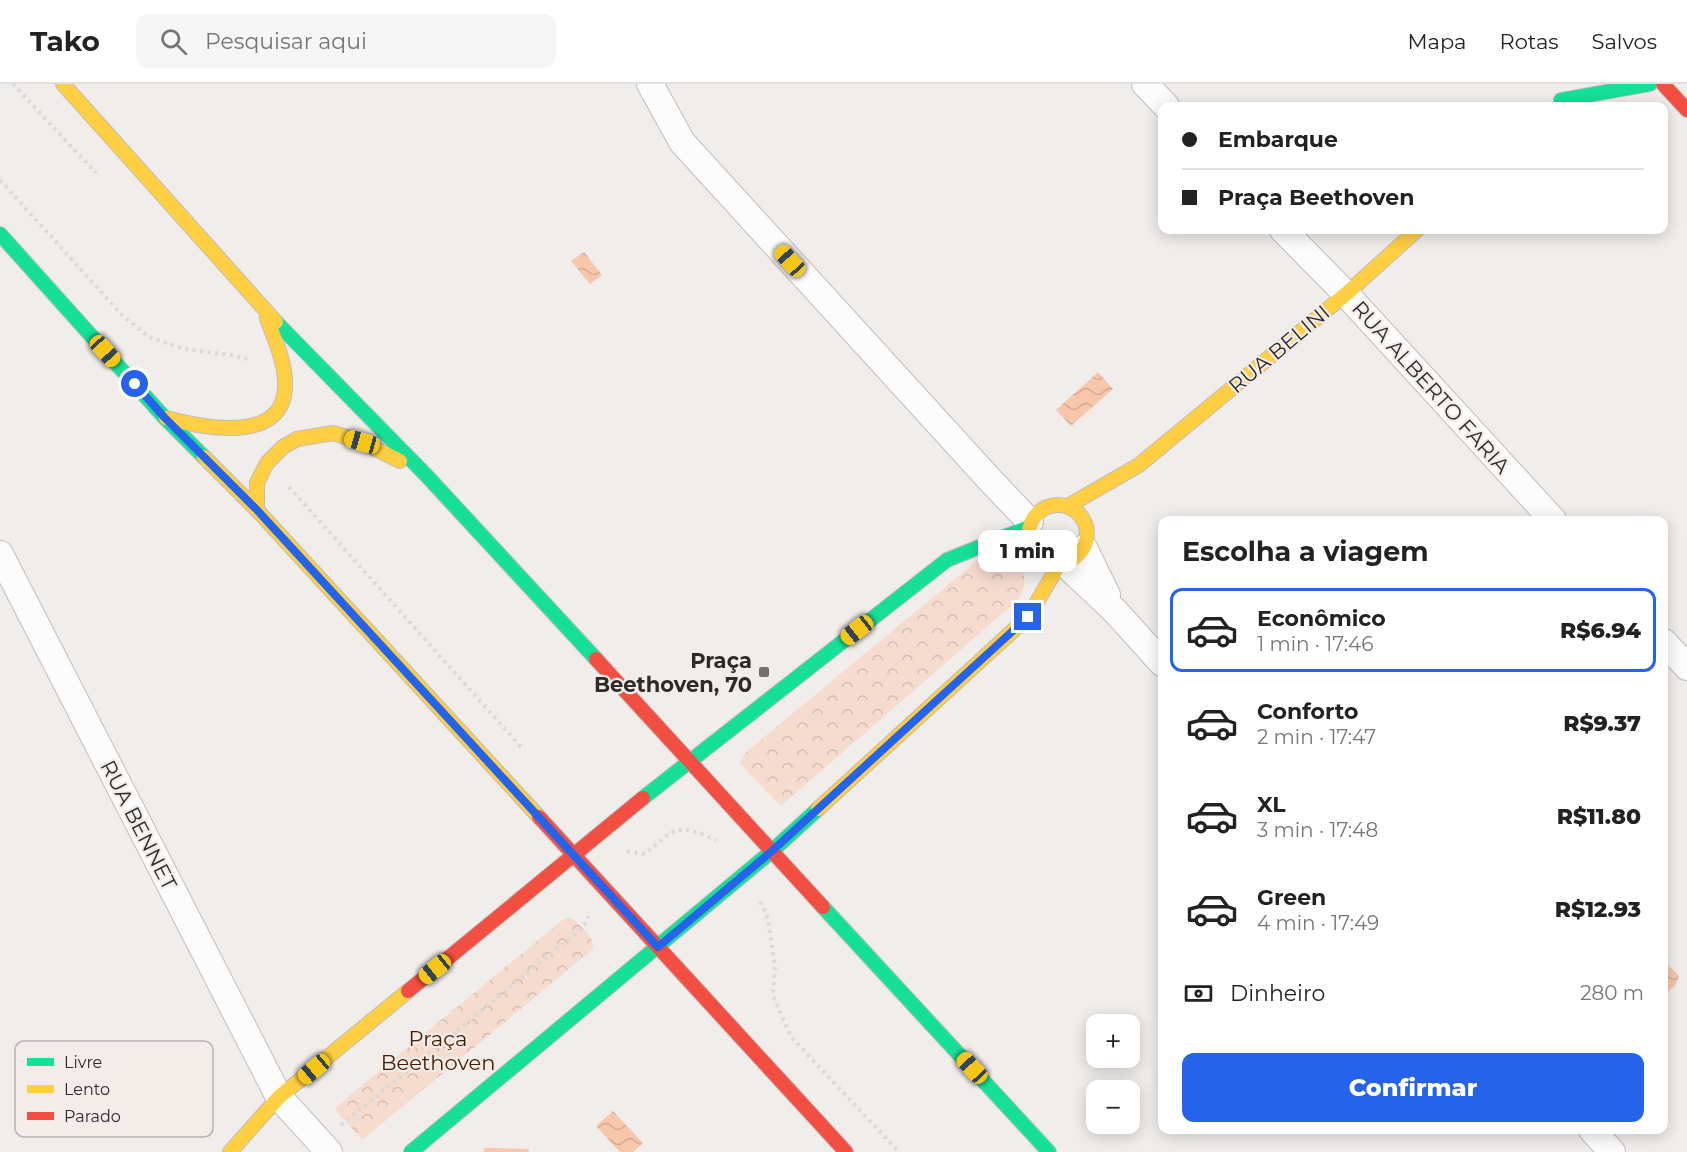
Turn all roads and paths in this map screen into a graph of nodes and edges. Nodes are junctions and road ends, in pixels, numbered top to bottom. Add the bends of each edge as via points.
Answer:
1 (63, 84) edge
2 (650, 84) edge
3 (1145, 84) edge
4 (1568, 84) edge
5 (1650, 84) edge
6 (1663, 84) edge
7 (1162, 102) edge
8 (1559, 102) edge
9 (1567, 102) edge
10 (1687, 110) edge
11 (0, 180) edge
12 (0, 234) edge
13 (1287, 234) edge
14 (1413, 234) edge
15 (1346, 294) junction
16 (265, 311) junction
17 (286, 384) junction
18 (164, 417) junction
19 (267, 463) junction
20 (1139, 465) junction
21 (426, 475) junction
22 (1109, 500) dead end
23 (1068, 506) junction
24 (257, 510) junction
25 (1549, 516) edge
26 (1033, 519) junction
27 (1078, 544) junction
28 (0, 554) edge
29 (1668, 646) edge
30 (1158, 659) edge
31 (1687, 667) edge
32 (528, 754) dead end
33 (691, 763) junction
34 (772, 851) junction
35 (572, 856) junction
36 (745, 874) junction
37 (604, 890) junction
38 (658, 947) junction
39 (279, 1097) junction
40 (1596, 1134) edge
41 (322, 1144) edge
42 (230, 1152) edge
43 (411, 1152) edge
44 (846, 1152) edge
45 (899, 1152) edge
46 (1049, 1152) edge
47 (1612, 1152) edge

1 - 16 main road
2 - 26 street via 682,142 991,481
3 - 7 street
4 - 8 main road
5 - 9 main road
6 - 10 main road
11 - 17 path via 122,315 149,337 184,349 262,363
12 - 18 main road
13 - 15 street, RUA ALBERTO FARIA
14 - 15 main road, RUA BELINI
15 - 20 main road, RUA BELINI
15 - 25 street, RUA ALBERTO FARIA
16 - 17 main road via 284,366
16 - 21 main road
17 - 18 main road via 283,404 273,416 248,428 202,428
18 - 24 main road
19 - 21 main road via 297,439 333,433 362,442
19 - 24 main road via 257,483
19 - 32 path
20 - 22 main road, RUA BELINI
20 - 23 main road, RUA BELINI
21 - 33 main road
23 - 26 main road via 1054,505
23 - 27 main road via 1083,518
24 - 35 main road
26 - 27 main road via 1028,538 1039,557 1048,562
26 - 33 main road via 946,560
27 - 30 street via 1115,611
27 - 34 main road via 1028,617
28 - 39 street, RUA BENNET
29 - 31 street
33 - 34 main road
33 - 35 main road
34 - 36 main road
34 - 46 main road
35 - 37 main road
35 - 39 main road
36 - 37 path via 720,842 691,829 669,832 645,854 624,851 618,875
36 - 38 main road
36 - 45 path via 767,915 775,966 773,995 791,1037
37 - 38 main road
37 - 41 path via 582,928
38 - 43 main road
38 - 44 main road
39 - 41 street
39 - 42 main road
40 - 47 street

